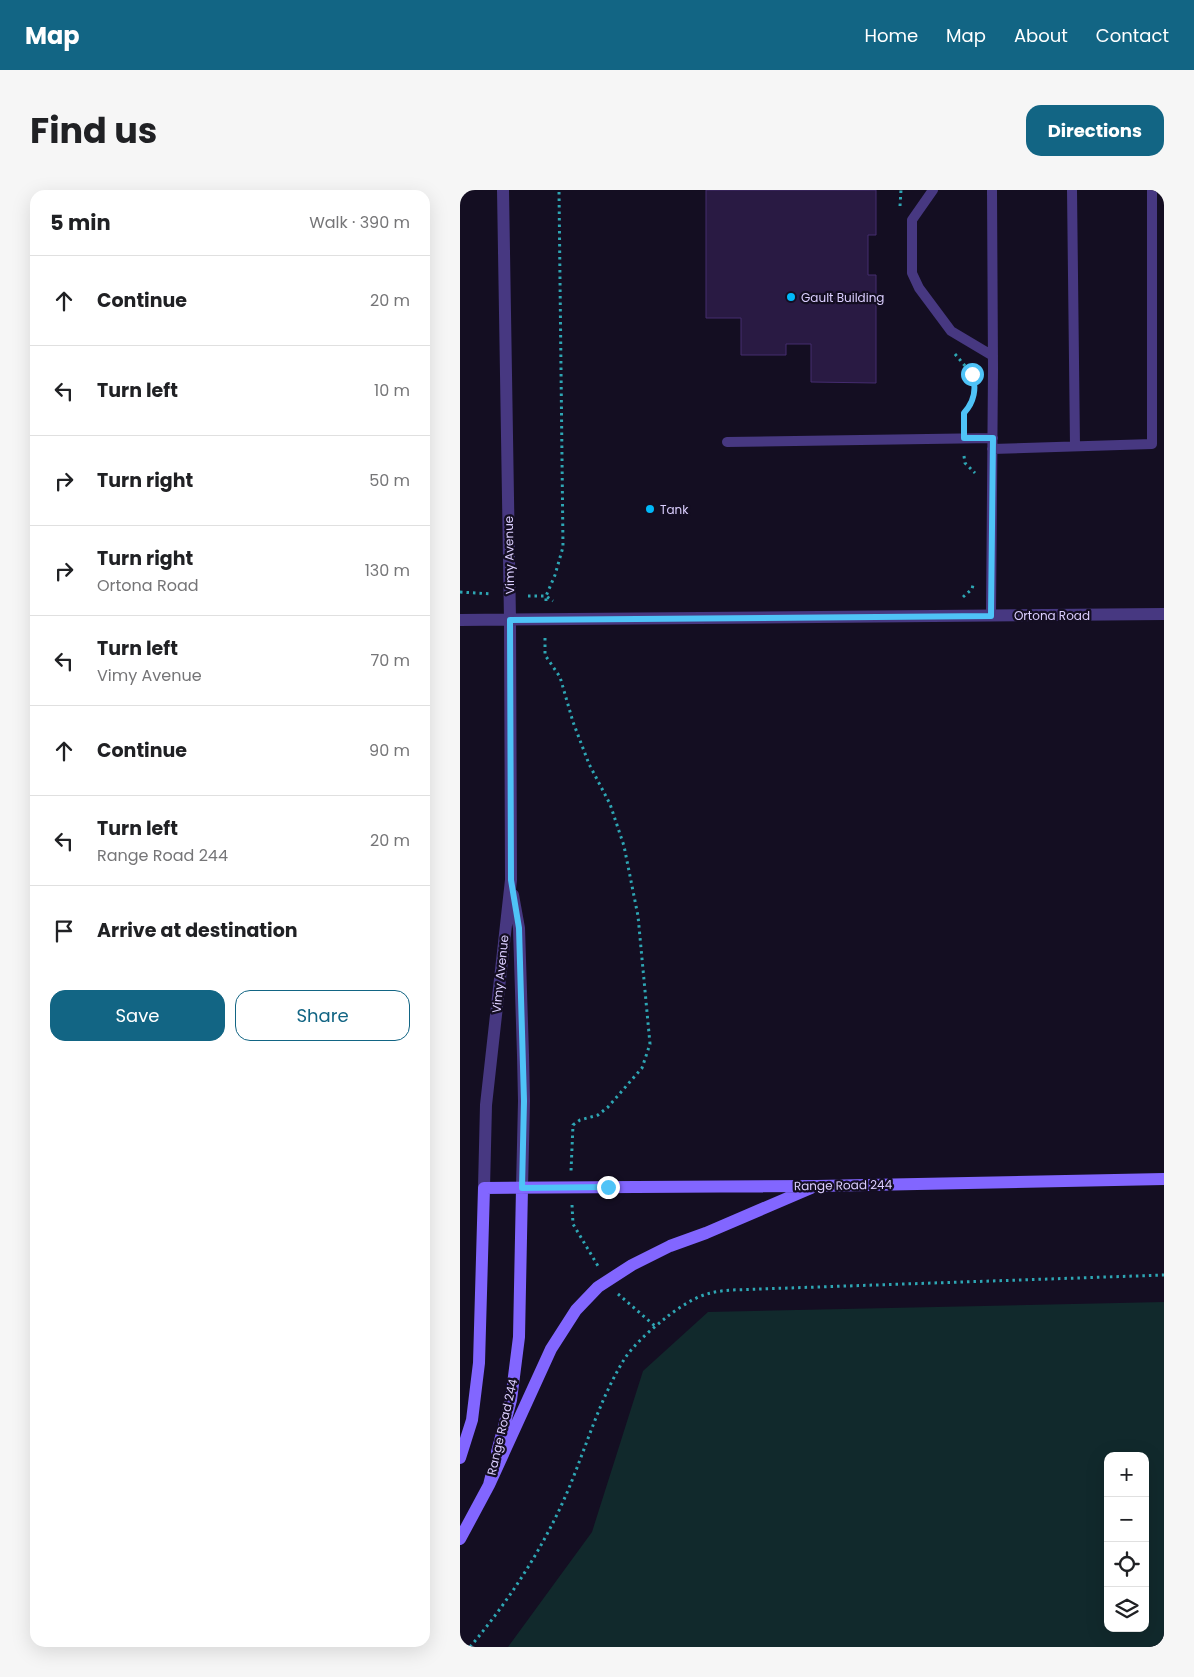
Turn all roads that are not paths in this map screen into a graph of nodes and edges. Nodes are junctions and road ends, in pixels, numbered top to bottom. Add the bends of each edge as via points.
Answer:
1 (503, 190) edge
2 (933, 190) edge
3 (992, 190) edge
4 (1072, 190) edge
5 (1152, 190) edge
6 (993, 356) junction
7 (993, 438) junction
8 (727, 442) dead end
9 (1075, 446) junction
10 (992, 449) junction
11 (1164, 614) edge
12 (991, 616) junction
13 (460, 620) edge
14 (510, 620) junction
15 (511, 880) junction
16 (1164, 1179) edge
17 (817, 1186) junction
18 (484, 1188) junction
19 (522, 1188) junction
20 (460, 1458) edge
21 (489, 1485) junction
22 (460, 1539) edge

1 - 14 street, Vimy Avenue
2 - 6 lane via 912,220 912,272 919,288 951,331
3 - 6 lane
4 - 9 lane
5 - 9 lane via 1152,444
6 - 7 lane
7 - 8 lane
7 - 10 lane
9 - 10 lane
10 - 12 lane
11 - 12 street, Ortona Road
12 - 14 street, Ortona Road
13 - 14 street, Ortona Road
14 - 15 street, Vimy Avenue
15 - 18 street, Vimy Avenue via 486,1105
15 - 19 street via 519,928 524,1101
16 - 17 street, Range Road 244
17 - 19 street, Range Road 244
17 - 21 street via 670,1246 598,1287 576,1310 550,1349
18 - 19 street, Range Road 244
18 - 20 street via 479,1362 472,1420
19 - 21 street, Range Road 244 via 519,1337 510,1400
21 - 22 street, Range Road 244

